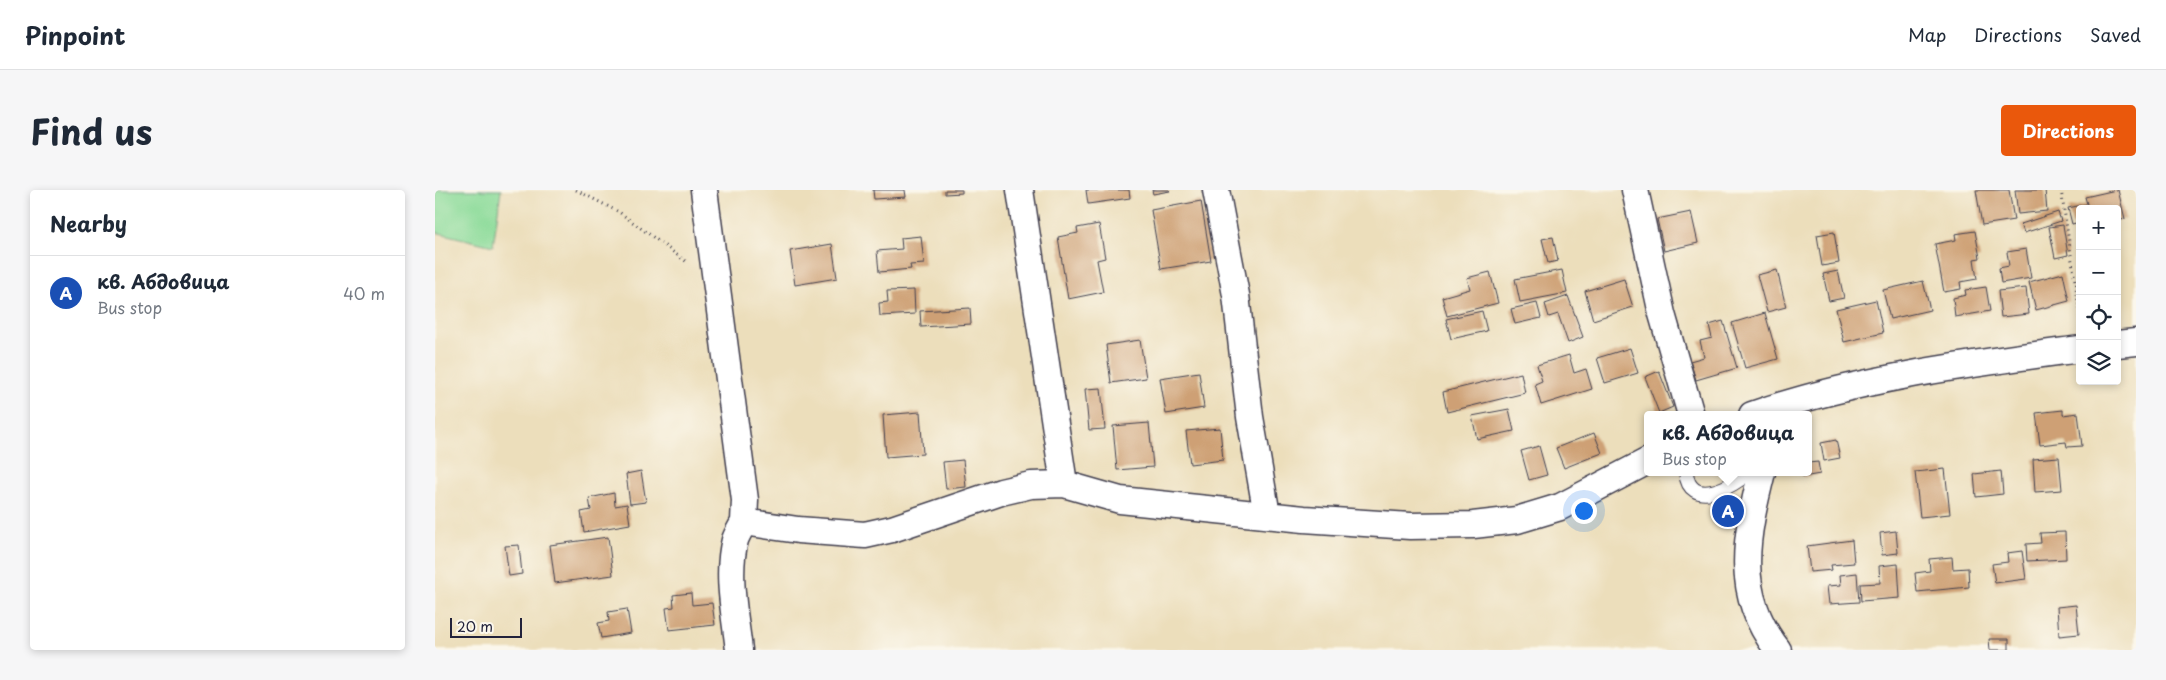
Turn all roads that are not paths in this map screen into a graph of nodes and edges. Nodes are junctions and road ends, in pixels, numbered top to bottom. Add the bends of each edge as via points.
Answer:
1 (704, 190) edge
2 (1020, 190) edge
3 (1216, 190) edge
4 (1635, 190) edge
5 (2136, 342) edge
6 (2121, 344) edge
7 (2076, 350) edge
8 (1776, 410) edge
9 (1690, 411) edge
10 (1644, 463) edge
11 (1686, 476) edge
12 (1745, 476) edge
13 (1761, 476) edge
14 (1064, 484) junction
15 (1267, 515) junction
16 (744, 522) junction
17 (739, 650) edge
18 (1778, 650) edge

1 - 16 street via 745,500
2 - 14 street
3 - 15 street via 1236,295 1250,417
4 - 9 street via 1663,314
5 - 6 street
7 - 8 street via 1969,364 1869,383
10 - 15 street via 1560,507 1517,520 1473,525 1410,526
11 - 12 lane via 1691,486 1707,493 1723,490
13 - 18 street via 1749,524 1746,554 1757,615
14 - 15 street via 1120,500
14 - 16 street via 1031,485 1001,492 865,535
16 - 17 street via 735,539 732,561

